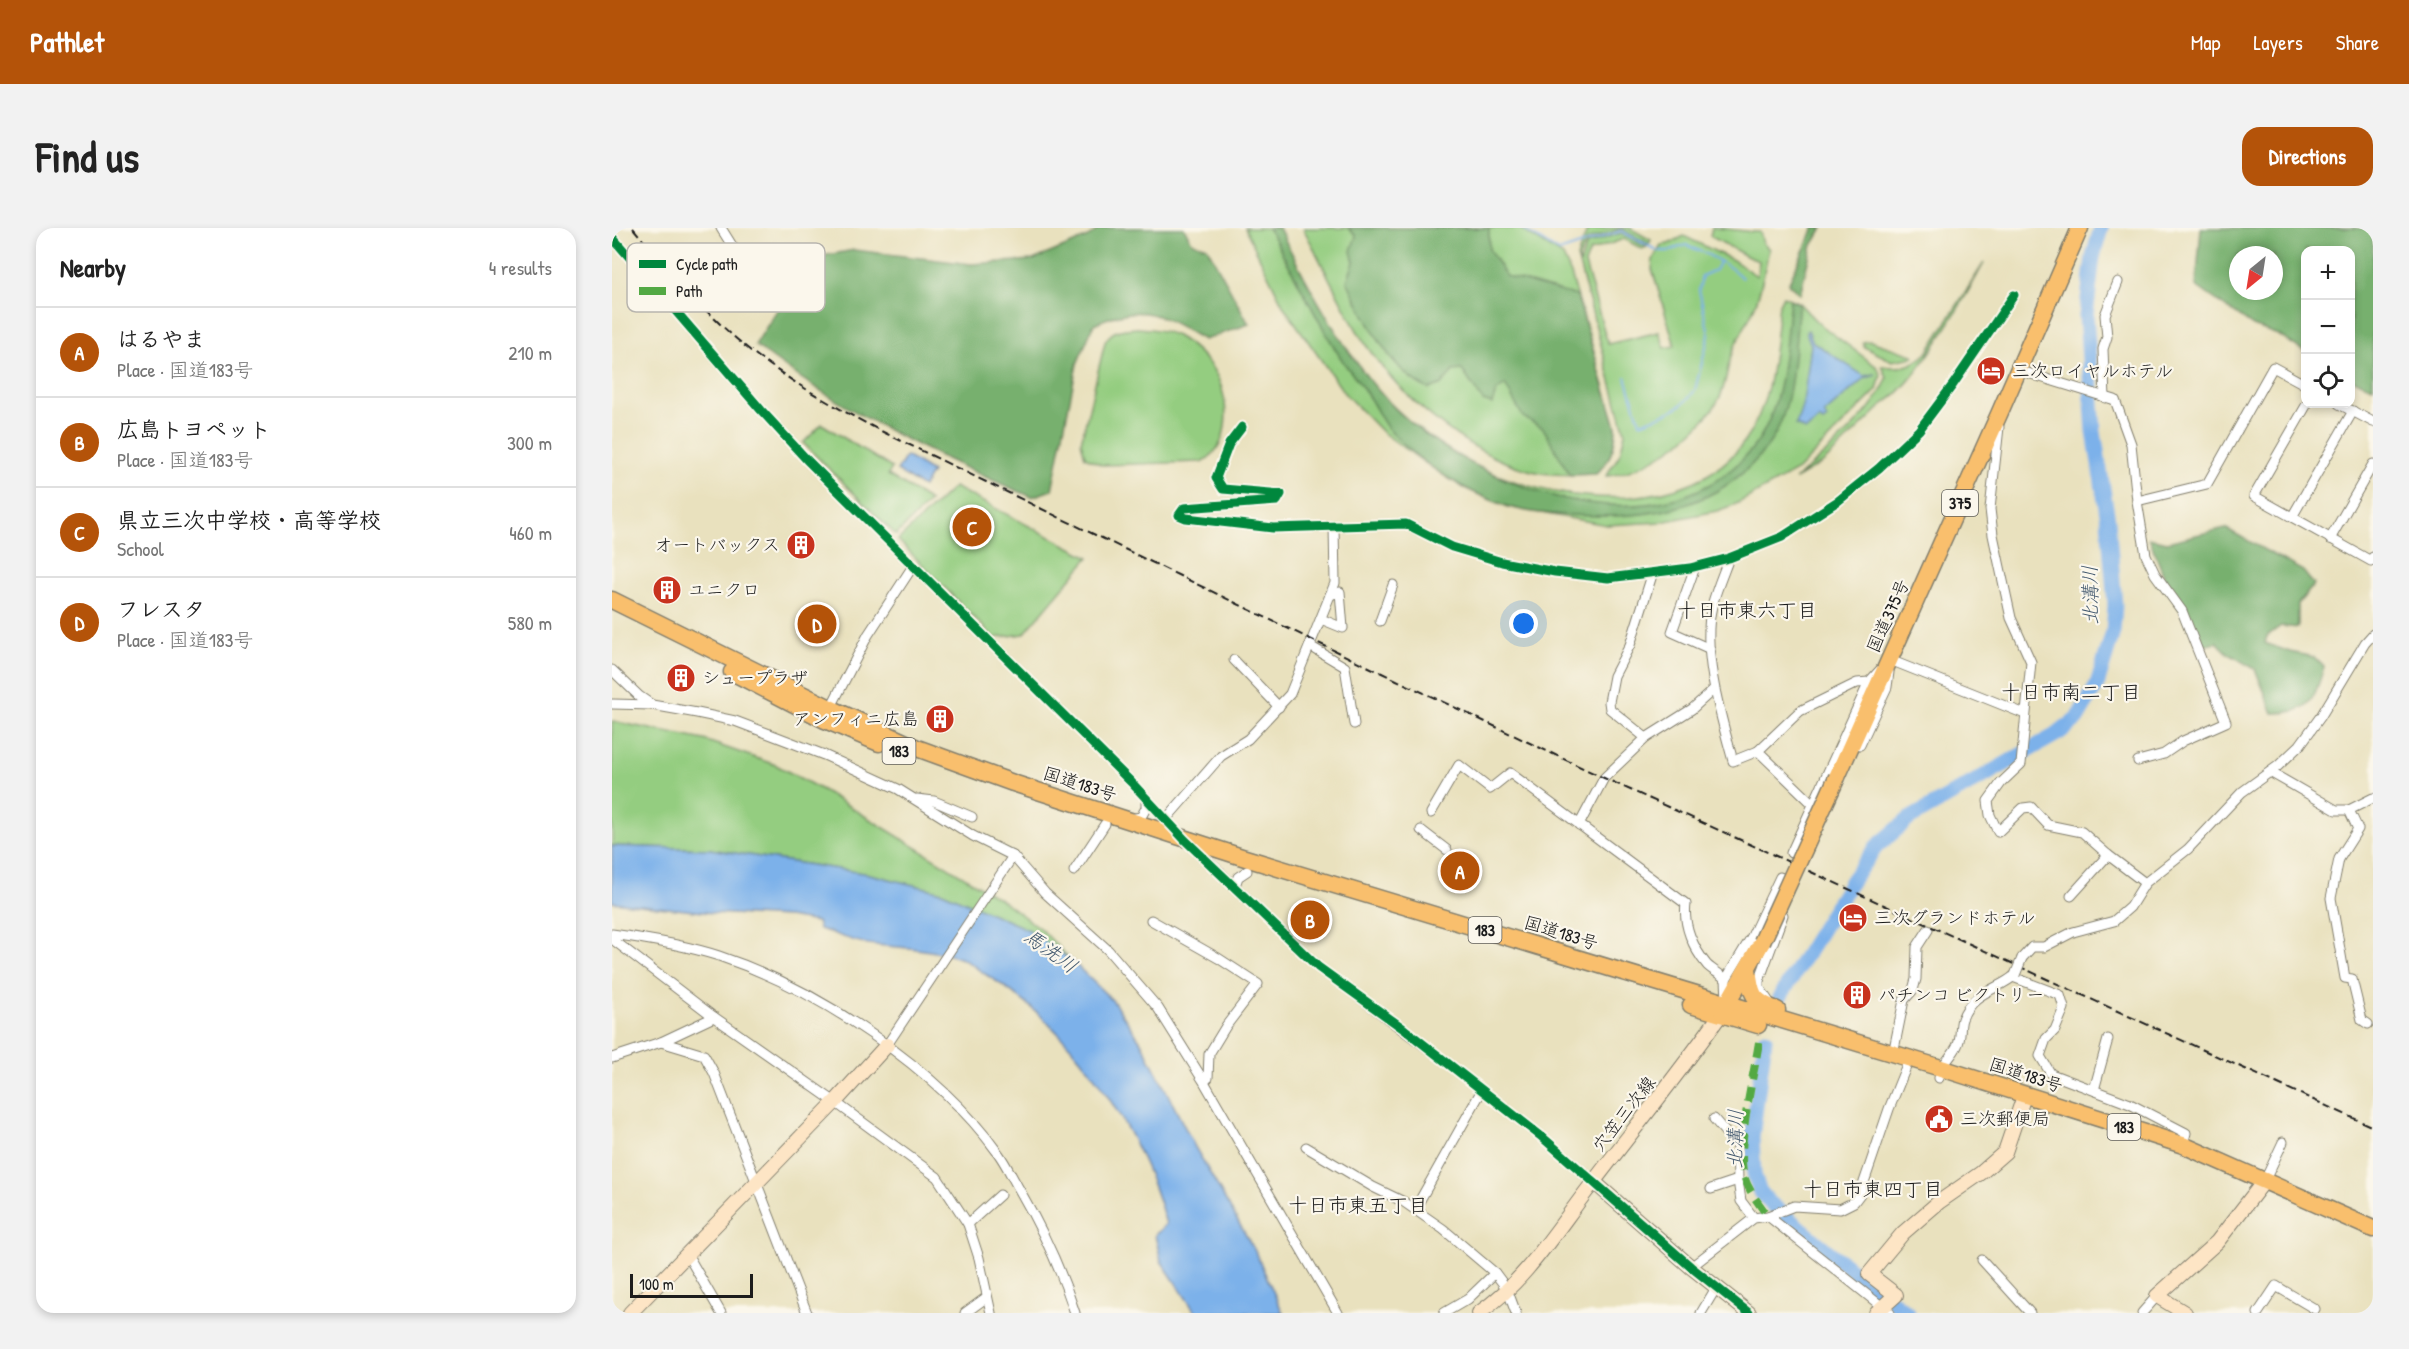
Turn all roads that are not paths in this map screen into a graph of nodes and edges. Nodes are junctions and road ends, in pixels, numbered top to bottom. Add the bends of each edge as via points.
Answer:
1 (721, 228) edge
2 (2080, 228) edge
3 (612, 237) edge
4 (730, 243) edge
5 (627, 254) edge
6 (2118, 282) dead end
7 (2014, 295) dead end
8 (677, 312) edge
9 (2018, 370) junction
10 (2301, 382) edge
11 (2105, 398) junction
12 (2305, 408) edge
13 (2347, 408) edge
14 (2353, 411) junction
15 (2000, 412) junction
16 (2373, 422) edge
17 (1242, 427) dead end
18 (2373, 464) edge
19 (2137, 501) junction
20 (2292, 517) junction
21 (1334, 526) junction
22 (2331, 539) junction
23 (2373, 557) edge
24 (1729, 558) junction
25 (913, 566) junction
26 (1695, 567) junction
27 (1653, 573) junction
28 (1393, 585) dead end
29 (1330, 595) junction
30 (612, 600) edge
31 (612, 611) edge
32 (1321, 619) junction
33 (1380, 621) dead end
34 (2373, 634) edge
35 (1310, 645) junction
36 (1710, 649) junction
37 (1234, 660) dead end
38 (1890, 660) junction
39 (612, 670) edge
40 (1869, 682) junction
41 (1714, 689) junction
42 (612, 704) edge
43 (652, 705) junction
44 (1279, 706) junction
45 (827, 714) junction
46 (2025, 714) junction
47 (1354, 724) dead end
48 (1646, 738) junction
49 (1758, 751) junction
50 (2138, 761) dead end
51 (2270, 772) junction
52 (1146, 797) junction
53 (2373, 798) edge
54 (915, 799) junction
55 (1814, 805) junction
56 (2349, 810) junction
57 (1431, 813) dead end
58 (972, 817) dead end
59 (1167, 818) junction
60 (1125, 820) junction
61 (1105, 824) junction
62 (1579, 825) junction
63 (1421, 830) dead end
64 (1185, 840) junction
65 (1448, 850) dead end
66 (1791, 853) dead end
67 (1202, 854) junction
68 (2108, 855) junction
69 (1013, 856) junction
70 (1806, 861) dead end
71 (1074, 871) dead end
72 (1247, 871) junction
73 (2145, 883) junction
74 (1235, 886) junction
75 (2071, 896) dead end
76 (1150, 920) dead end
77 (1928, 930) dead end
78 (612, 934) edge
79 (612, 939) edge
80 (1748, 969) junction
81 (2014, 976) junction
82 (1726, 978) junction
83 (1724, 1009) junction
84 (1774, 1009) junction
85 (714, 1017) junction
86 (2368, 1024) dead end
87 (1809, 1029) junction
88 (2108, 1039) dead end
89 (890, 1040) junction
90 (661, 1042) junction
91 (1893, 1054) junction
92 (612, 1058) edge
93 (1906, 1067) junction
94 (1940, 1073) junction
95 (1208, 1078) dead end
96 (1482, 1090) junction
97 (2094, 1090) junction
98 (2023, 1101) junction
99 (835, 1102) junction
100 (1714, 1119) dead end
101 (2283, 1142) dead end
102 (2183, 1145) junction
103 (1306, 1147) dead end
104 (1738, 1180) junction
105 (1594, 1182) junction
106 (758, 1183) junction
107 (2263, 1183) junction
108 (1712, 1189) dead end
109 (1000, 1195) dead end
110 (1415, 1209) junction
111 (1768, 1216) junction
112 (1754, 1218) junction
113 (968, 1224) junction
114 (2373, 1229) edge
115 (2373, 1239) edge
116 (687, 1254) junction
117 (1982, 1260) dead end
118 (1690, 1267) junction
119 (1495, 1273) junction
120 (1716, 1288) junction
121 (1507, 1289) junction
122 (2157, 1296) junction
123 (987, 1297) junction
124 (2315, 1309) dead end
125 (1883, 1311) edge
126 (630, 1313) edge
127 (721, 1313) edge
128 (807, 1313) edge
129 (966, 1313) edge
130 (991, 1313) edge
131 (1075, 1313) edge
132 (1338, 1313) edge
133 (1444, 1313) edge
134 (1479, 1313) edge
135 (1516, 1313) edge
136 (1701, 1313) edge
137 (1749, 1313) edge
138 (2030, 1313) edge
139 (2142, 1313) edge
140 (2185, 1313) edge
141 (2258, 1313) edge

1 - 4 street
2 - 9 highway, 国道375号 / 375
3 - 5 street
6 - 11 street via 2105,315
7 - 24 street via 1919,430 1880,468 1782,537
8 - 25 street via 761,410
9 - 11 street
9 - 15 highway, 国道375号 / 375
10 - 19 street via 2273,367 2207,484
11 - 19 street via 2115,400 2131,444
12 - 20 street via 2254,496
13 - 14 street
14 - 16 street
14 - 20 street
15 - 38 highway, 国道375号 / 375
15 - 46 street via 1990,509 2011,618 2031,662
17 - 21 street via 1216,478 1223,489 1281,494 1276,501 1184,508 1179,515 1273,528
18 - 22 street
19 - 50 street via 2146,555 2182,611 2226,722 2164,754
20 - 22 street
21 - 27 street via 1406,524 1452,547 1555,572 1608,578
21 - 29 street via 1335,583
22 - 23 street via 2371,561
24 - 26 street
24 - 36 street via 1711,608
25 - 45 street via 868,635
25 - 52 street
26 - 27 street
26 - 36 street via 1672,632
27 - 48 street via 1630,645 1614,676 1609,702 1610,709
28 - 33 street
29 - 32 street
29 - 32 street via 1340,592 1343,628
30 - 45 highway, 国道183号 / 183
31 - 45 highway, 国道183号 / 183
32 - 35 street
34 - 51 street via 2300,745
35 - 44 street via 1290,694
35 - 47 street via 1345,667
36 - 41 street
37 - 44 street
38 - 40 street
38 - 46 street
38 - 70 street via 1887,687
38 - 80 highway, 国道375号 / 375, bridge
39 - 43 street
40 - 49 street via 1857,683 1800,711
40 - 55 street
41 - 48 street via 1692,709
41 - 49 street via 1733,761
42 - 43 street
43 - 54 street via 735,721 824,755
44 - 59 street via 1248,739 1221,756
45 - 60 highway, 国道183号 / 183
45 - 61 highway, 国道183号 / 183 via 912,757
46 - 68 street via 2021,764 1988,801 1998,832 2023,808 2031,807 2048,825 2082,832
48 - 62 street via 1604,778
49 - 55 street
51 - 56 street via 2336,810
51 - 73 street via 2242,792 2188,849
52 - 59 street
52 - 60 street via 1141,817
53 - 56 street
54 - 58 street via 934,801
54 - 69 street
55 - 66 street
56 - 86 street via 2358,829 2339,859 2331,898 2345,978 2352,979 2362,1020
57 - 62 street via 1460,765 1490,789 1509,773
59 - 64 street
60 - 64 highway, 国道183号 / 183
61 - 67 highway, 国道183号 / 183
61 - 71 street
62 - 82 street via 1686,904 1686,929 1708,966
63 - 65 street
64 - 67 street
64 - 83 highway, 国道183号 / 183
67 - 72 highway, 国道183号 / 183
67 - 74 street
68 - 73 street
68 - 75 street
69 - 89 street
69 - 132 street via 1045,893 1108,950 1158,1008
72 - 74 street via 1238,877
72 - 83 highway, 国道183号 / 183
73 - 81 street, bridge via 2130,907 2114,921 2073,932 2044,947 2032,947
74 - 96 street via 1317,967
76 - 95 street via 1258,984 1209,1054
77 - 91 street via 1917,947 1916,979 1904,1000
78 - 89 street via 718,956 776,979
79 - 85 street
80 - 83 highway, 国道375号 / 375
80 - 84 highway via 1751,992 1763,1005
81 - 94 street via 1984,992 1968,1008 1961,1020 1957,1046
81 - 97 street via 2060,995 2064,1008 2040,1056 2051,1074
82 - 83 street
82 - 84 street via 1752,936 1780,877 1797,881 1759,981
83 - 87 highway, 国道183号 / 183
83 - 93 highway, 国道183号 / 183
83 - 105 street, 穴笠三次線
84 - 87 highway
85 - 90 street
85 - 99 street
87 - 91 highway, 国道183号 / 183
88 - 97 street
89 - 99 street
89 - 131 street via 947,1095 998,1153 1056,1259
90 - 92 street
90 - 106 street via 704,1055
91 - 94 highway, 国道183号 / 183
93 - 94 highway, 国道183号 / 183
93 - 111 street via 1854,1202 1840,1209 1794,1206
94 - 98 highway, 国道183号 / 183
96 - 105 street
96 - 110 street
97 - 102 street via 2186,1133
98 - 102 highway, 国道183号 / 183
98 - 107 highway, 国道183号 / 183
98 - 125 street via 2006,1152 1903,1233 1869,1274 1896,1295
99 - 106 street
99 - 113 street via 937,1177
100 - 104 street via 1737,1146
101 - 107 street
102 - 107 highway, 国道183号 / 183
103 - 110 street
104 - 108 street
104 - 112 street via 1741,1201
105 - 118 street
105 - 121 street, 穴笠三次線
106 - 116 street
106 - 128 street
107 - 114 highway, 国道183号 / 183
107 - 115 highway, 国道183号 / 183
107 - 122 street via 2217,1242
109 - 113 street
110 - 119 street
111 - 112 street
111 - 125 street
112 - 118 street
113 - 123 street via 980,1258
116 - 126 street
116 - 127 street
117 - 138 street
118 - 120 street
119 - 121 street
119 - 133 street via 1468,1299
120 - 136 street
120 - 137 street
121 - 134 street, 穴笠三次線
121 - 135 street
122 - 139 street
122 - 140 street
123 - 129 street
123 - 130 street
124 - 141 street via 2276,1286

